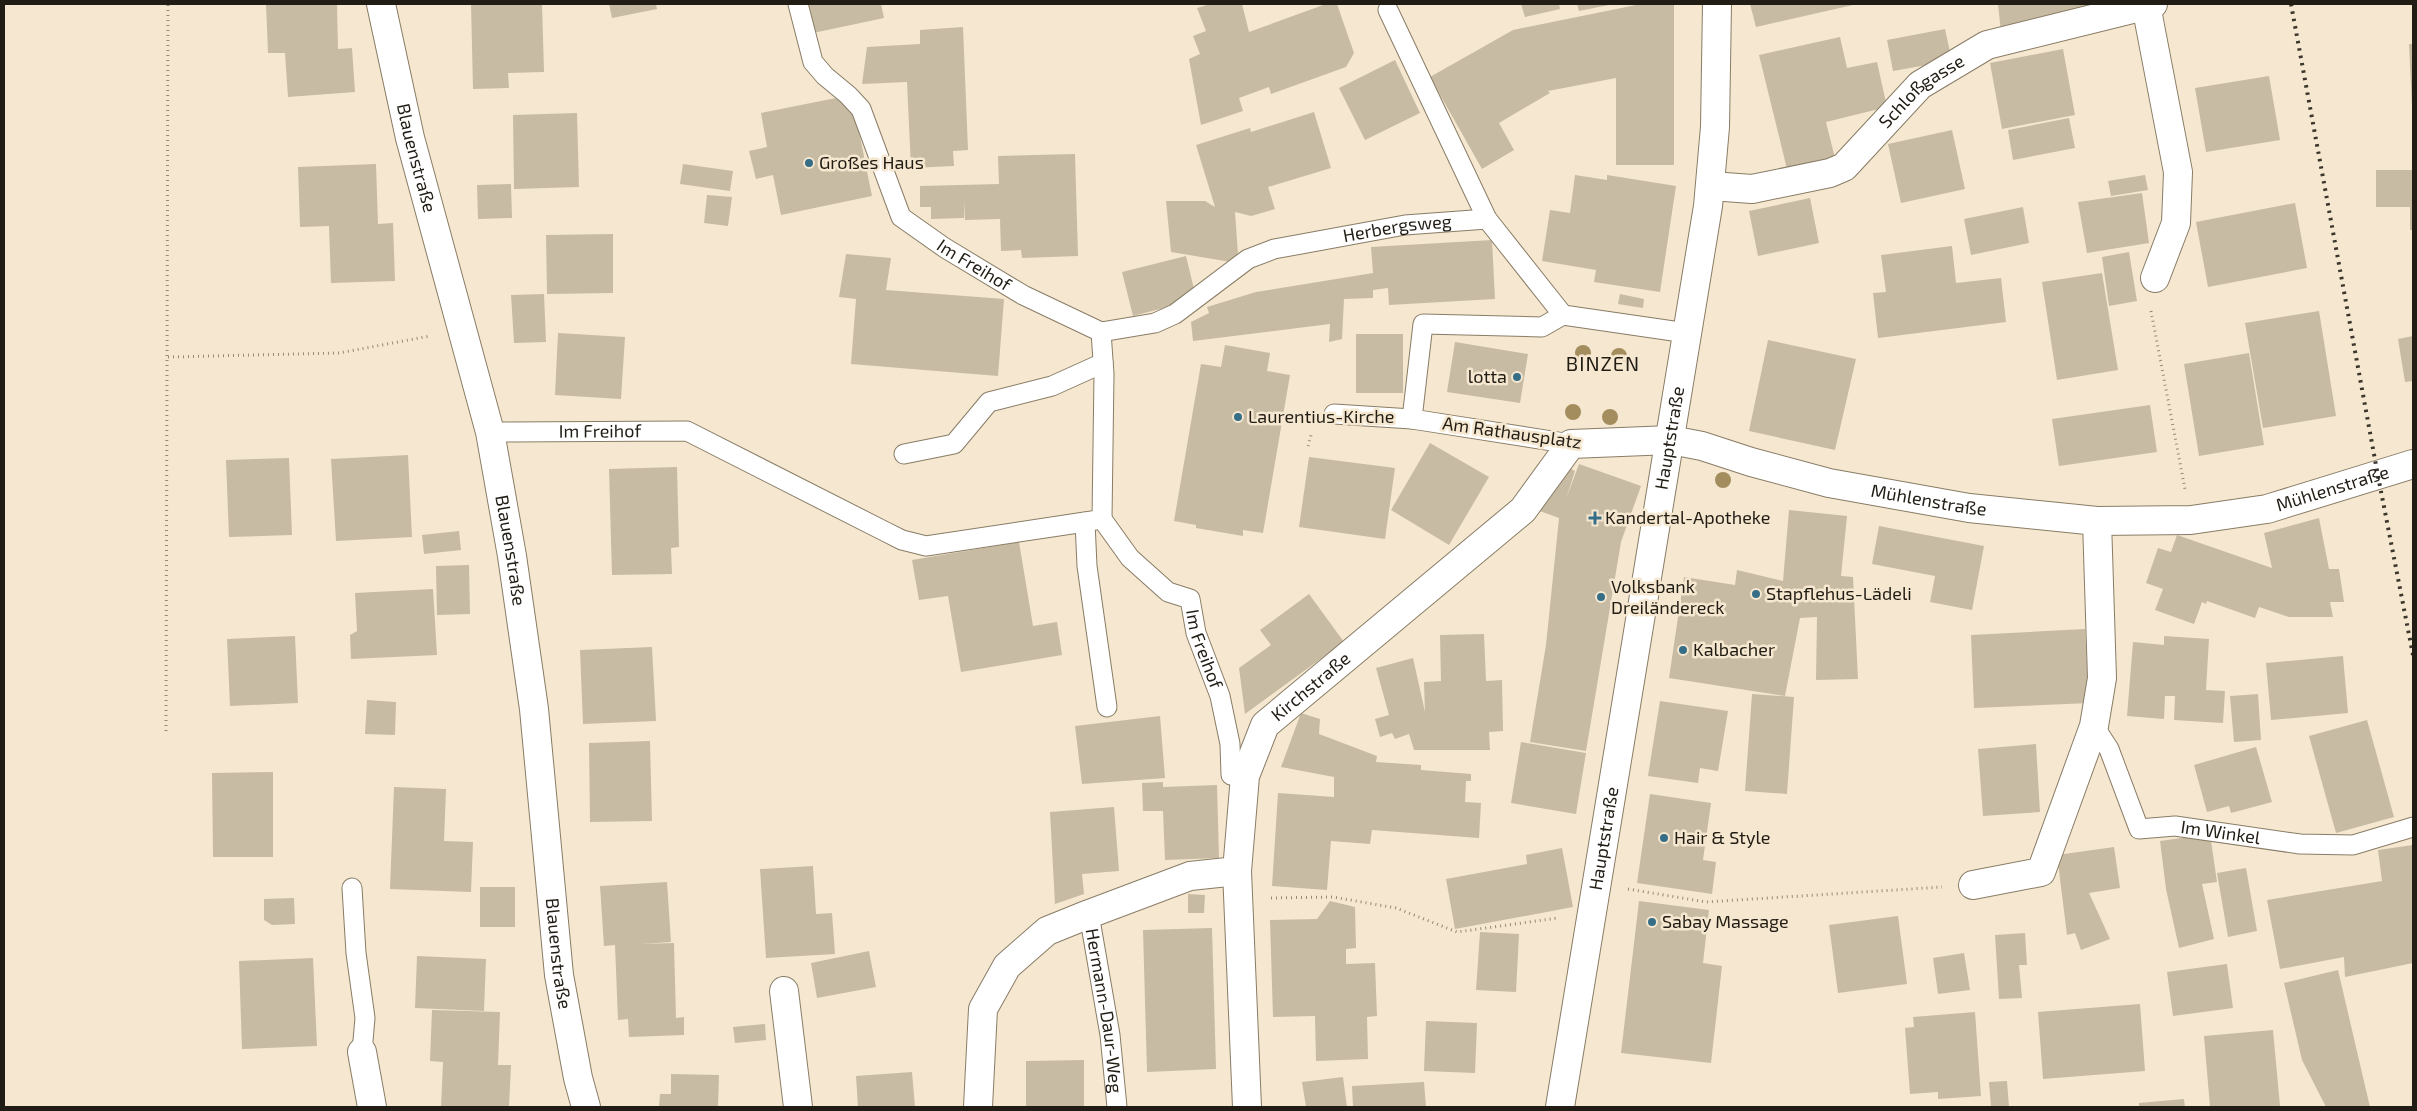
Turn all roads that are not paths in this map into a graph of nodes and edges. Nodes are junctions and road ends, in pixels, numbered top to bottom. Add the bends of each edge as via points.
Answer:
1 (381, 4) edge
2 (798, 4) edge
3 (1717, 4) edge
4 (2149, 4) edge
5 (1388, 10) dead end
6 (1711, 186) junction
7 (1487, 219) junction
8 (2155, 278) road end
9 (1563, 315) junction
10 (1102, 332) junction
11 (1687, 333) junction
12 (1103, 362) junction
13 (1334, 414) dead end
14 (1412, 419) junction
15 (490, 432) junction
16 (1671, 440) junction
17 (1571, 444) junction
18 (904, 454) dead end
19 (2413, 464) edge
20 (1093, 521) junction
21 (2097, 521) junction
22 (1107, 706) dead end
23 (2094, 726) junction
24 (1244, 776) junction
25 (2413, 827) edge
26 (1237, 871) junction
27 (1973, 885) road end
28 (352, 888) dead end
29 (1089, 914) junction
30 (784, 991) dead end
31 (362, 1052) joint
32 (372, 1107) edge
33 (586, 1107) edge
34 (798, 1107) edge
35 (978, 1107) edge
36 (1117, 1107) edge
37 (1247, 1107) edge
38 (1560, 1107) edge

1 - 15 street, Blauenstraße via 410,138
2 - 10 lane, Im Freihof via 813,62 861,110 901,217 1022,295
3 - 6 street, Hauptstraße
4 - 6 street, Schloßgasse via 1987,45 1920,85 1844,167 1830,173 1752,190
4 - 8 street, Schloßgasse via 2178,172 2176,223
5 - 7 lane
6 - 11 street, Hauptstraße
7 - 9 lane
7 - 10 lane, Herbergsweg via 1405,225 1274,249 1248,259 1175,314 1155,323
9 - 11 lane
9 - 14 lane via 1542,327 1423,324
10 - 12 lane
11 - 16 street, Hauptstraße
12 - 18 lane via 1052,386 988,402 954,444
12 - 20 lane
13 - 14 lane, Am Rathausplatz
14 - 17 lane, Am Rathausplatz
15 - 20 lane, Im Freihof via 687,431 894,536 926,546
15 - 33 street, Blauenstraße via 534,709 559,975
16 - 17 street, Am Rathausplatz
16 - 21 street, Mühlenstraße via 1829,483 1969,508
16 - 38 street, Hauptstraße
17 - 24 street, Kirchstraße via 1523,510 1265,724
19 - 21 street, Mühlenstraße via 2267,509 2191,520
20 - 22 lane via 1087,566
20 - 24 lane, Im Freihof via 1168,592 1190,599 1196,633 1220,696 1230,744 1231,775
21 - 23 street via 2102,678
23 - 25 lane, Im Winkel via 2109,749 2139,829 2175,826 2300,844 2353,845
23 - 27 street via 2041,872
24 - 26 street, Kirchstraße
26 - 29 street, Hermann-Daur-Weg via 1190,876
26 - 37 street, Kirchstraße
28 - 31 lane via 364,1018
29 - 35 street, Hermann-Daur-Weg via 1048,931 1007,966 983,1009
29 - 36 lane, Hermann-Daur-Weg via 1110,1035
30 - 34 street
31 - 32 street

